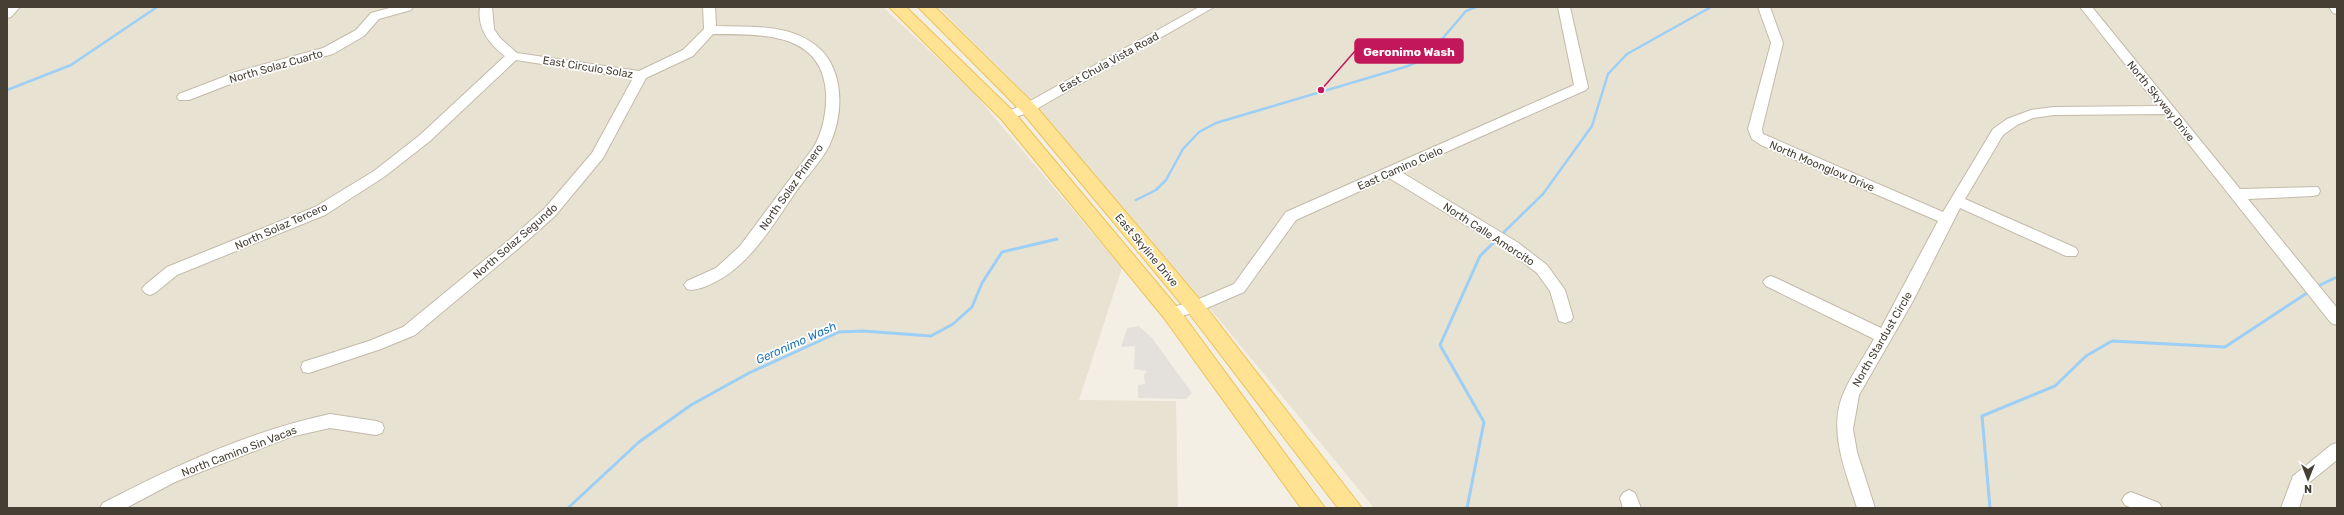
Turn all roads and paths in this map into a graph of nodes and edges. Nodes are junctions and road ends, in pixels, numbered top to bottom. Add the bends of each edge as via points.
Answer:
1 (14, 7) edge
2 (406, 7) edge
3 (486, 7) edge
4 (709, 7) edge
5 (896, 7) edge
6 (926, 7) edge
7 (1208, 7) edge
8 (1564, 7) edge
9 (1764, 7) edge
10 (2086, 7) edge
11 (2335, 7) edge
12 (2337, 10) edge
13 (7, 14) edge
14 (710, 30) junction
15 (514, 56) junction
16 (640, 75) junction
17 (184, 97) dead end
18 (1028, 108) junction
19 (2168, 110) junction
20 (1008, 116) junction
21 (1390, 172) junction
22 (2313, 191) dead end
23 (2237, 194) junction
24 (1956, 201) junction
25 (1946, 219) junction
26 (2071, 252) dead end
27 (1771, 282) dead end
28 (692, 285) dead end
29 (150, 289) dead end
30 (1195, 307) junction
31 (1171, 313) junction
32 (1565, 317) dead end
33 (2337, 319) edge
34 (1884, 338) junction
35 (309, 367) dead end
36 (376, 428) dead end
37 (2337, 450) edge
38 (2131, 500) dead end
39 (109, 508) edge
40 (1314, 508) edge
41 (1351, 508) edge
42 (1866, 508) edge
43 (2153, 508) edge
44 (2290, 508) edge

1 - 13 street
2 - 17 street, North Solaz Cuarto via 374,16 360,34 328,51 241,75
3 - 15 street via 484,18 489,33
4 - 14 street
5 - 20 main road, East Skyline Drive
6 - 18 main road, East Skyline Drive
7 - 18 street, East Chula Vista Road
8 - 21 street, East Camino Cielo via 1581,87
9 - 25 street, North Moonglow Drive via 1777,43 1755,129 1757,136
10 - 19 street, North Skyway Drive
11 - 12 street
14 - 16 street, East Circulo Solaz via 688,53
14 - 28 street, North Solaz Primero via 778,33 798,40 817,52 829,69 832,88 829,124 822,145 746,248 712,278
15 - 16 street, East Circulo Solaz
15 - 29 street, North Solaz Tercero via 425,138 379,174 320,211 172,271
16 - 35 street, North Solaz Segundo via 598,154 550,212 409,331
18 - 20 street, East Chula Vista Road
18 - 30 main road, East Skyline Drive
19 - 23 street, North Skyway Drive
19 - 24 street, North Stardust Circle via 2054,111 2031,114 2012,122 1998,132
20 - 31 main road, East Skyline Drive
21 - 30 street, East Camino Cielo via 1291,216 1239,288
21 - 32 street, North Calle Amorcito via 1512,246 1542,269 1557,290
22 - 23 street
23 - 33 street, North Skyway Drive
24 - 25 street, North Stardust Circle
24 - 26 street
25 - 34 street, North Stardust Circle
27 - 34 street
30 - 31 street, East Camino Cielo
30 - 41 main road, East Skyline Drive
31 - 40 main road, East Skyline Drive
34 - 42 street, North Stardust Circle via 1851,394 1846,429 1848,452
36 - 39 street, North Camino Sin Vacas via 330,421 288,430 169,477
37 - 44 street via 2298,481
38 - 43 street

